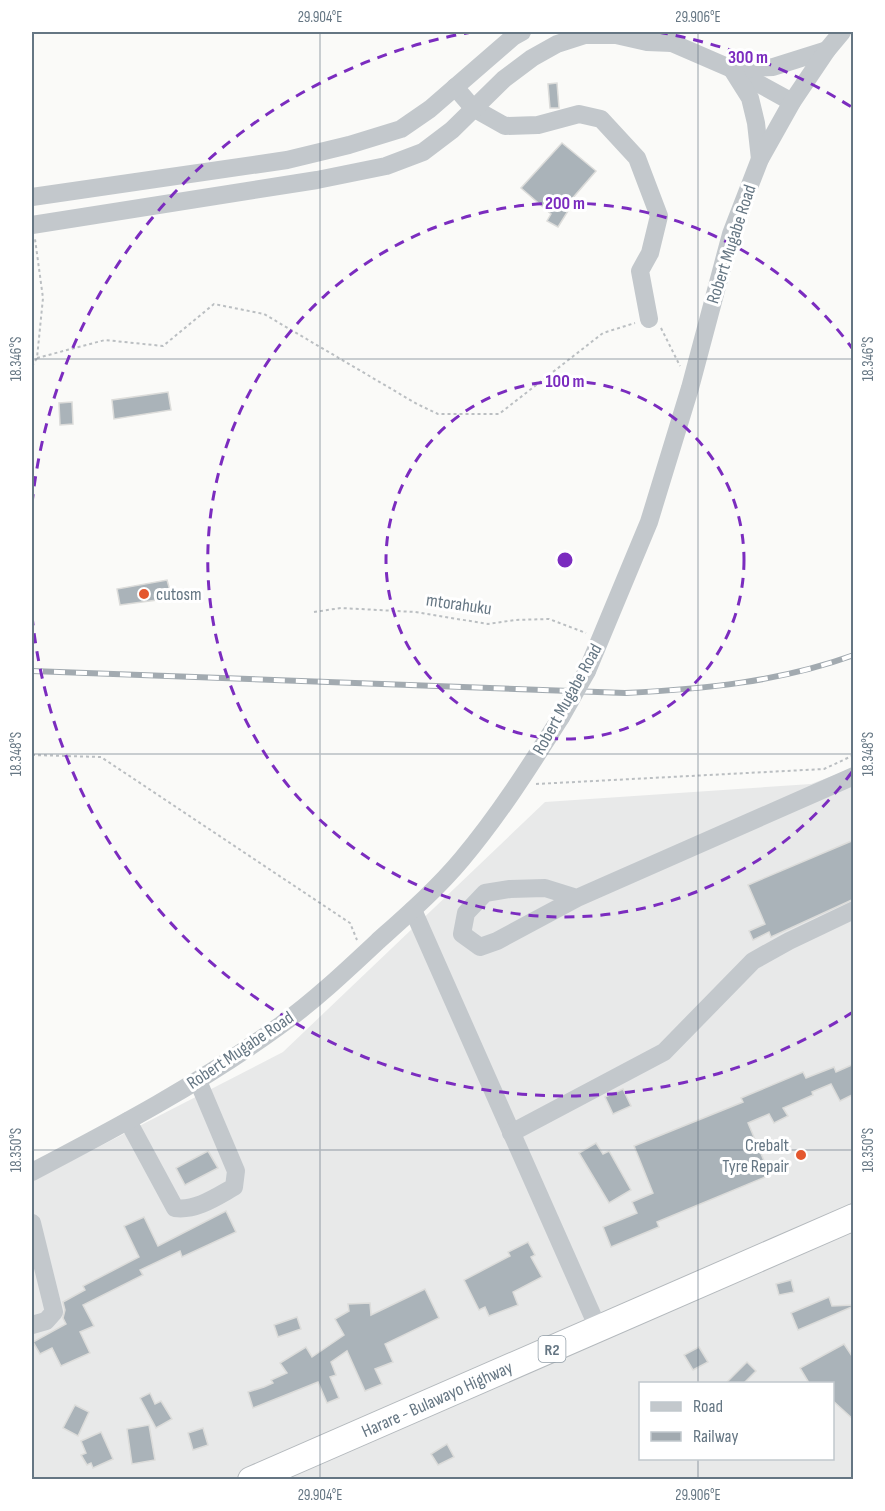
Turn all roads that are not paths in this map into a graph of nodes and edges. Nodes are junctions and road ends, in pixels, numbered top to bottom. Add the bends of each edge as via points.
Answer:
1 (522, 32) edge
2 (842, 32) edge
3 (665, 37) edge
4 (827, 50) junction
5 (732, 69) junction
6 (455, 87) junction
7 (792, 102) junction
8 (473, 108) junction
9 (760, 159) junction
10 (32, 197) edge
11 (32, 225) edge
12 (649, 319) road end
13 (854, 776) edge
14 (577, 898) junction
15 (413, 910) junction
16 (854, 910) edge
17 (198, 1081) junction
18 (128, 1121) junction
19 (512, 1132) junction
20 (32, 1172) edge
21 (854, 1217) edge
22 (32, 1223) edge
23 (32, 1324) edge
24 (598, 1328) junction
25 (251, 1479) edge

1 - 6 street
2 - 4 street, Robert Mugabe Road
3 - 5 street
3 - 8 street via 647,42 616,35 585,35 557,44 504,79
4 - 5 street via 773,67
4 - 7 street, Robert Mugabe Road
5 - 7 street
5 - 9 street via 750,98
6 - 8 street
6 - 10 street via 401,129 349,145 287,160
7 - 9 street, Robert Mugabe Road
8 - 11 street via 423,152 386,166
8 - 12 street via 505,126 538,125 579,114 601,118 637,158 659,216 651,253 640,271
9 - 15 street, Robert Mugabe Road, bridge via 731,234 649,522 587,671 518,785 462,859
13 - 14 street
14 - 14 street via 480,947 462,934 466,913 485,893 545,888
15 - 17 street, Robert Mugabe Road via 279,1026
15 - 19 street
16 - 19 street via 753,962 664,1052
17 - 18 street, Robert Mugabe Road
17 - 18 street via 236,1171 234,1187 185,1210 175,1208
18 - 20 street, Robert Mugabe Road
19 - 24 street
21 - 24 highway, Harare - Bulawayo Highway / R2
22 - 23 street via 54,1312 46,1321
24 - 25 highway, Harare - Bulawayo Highway / R2

